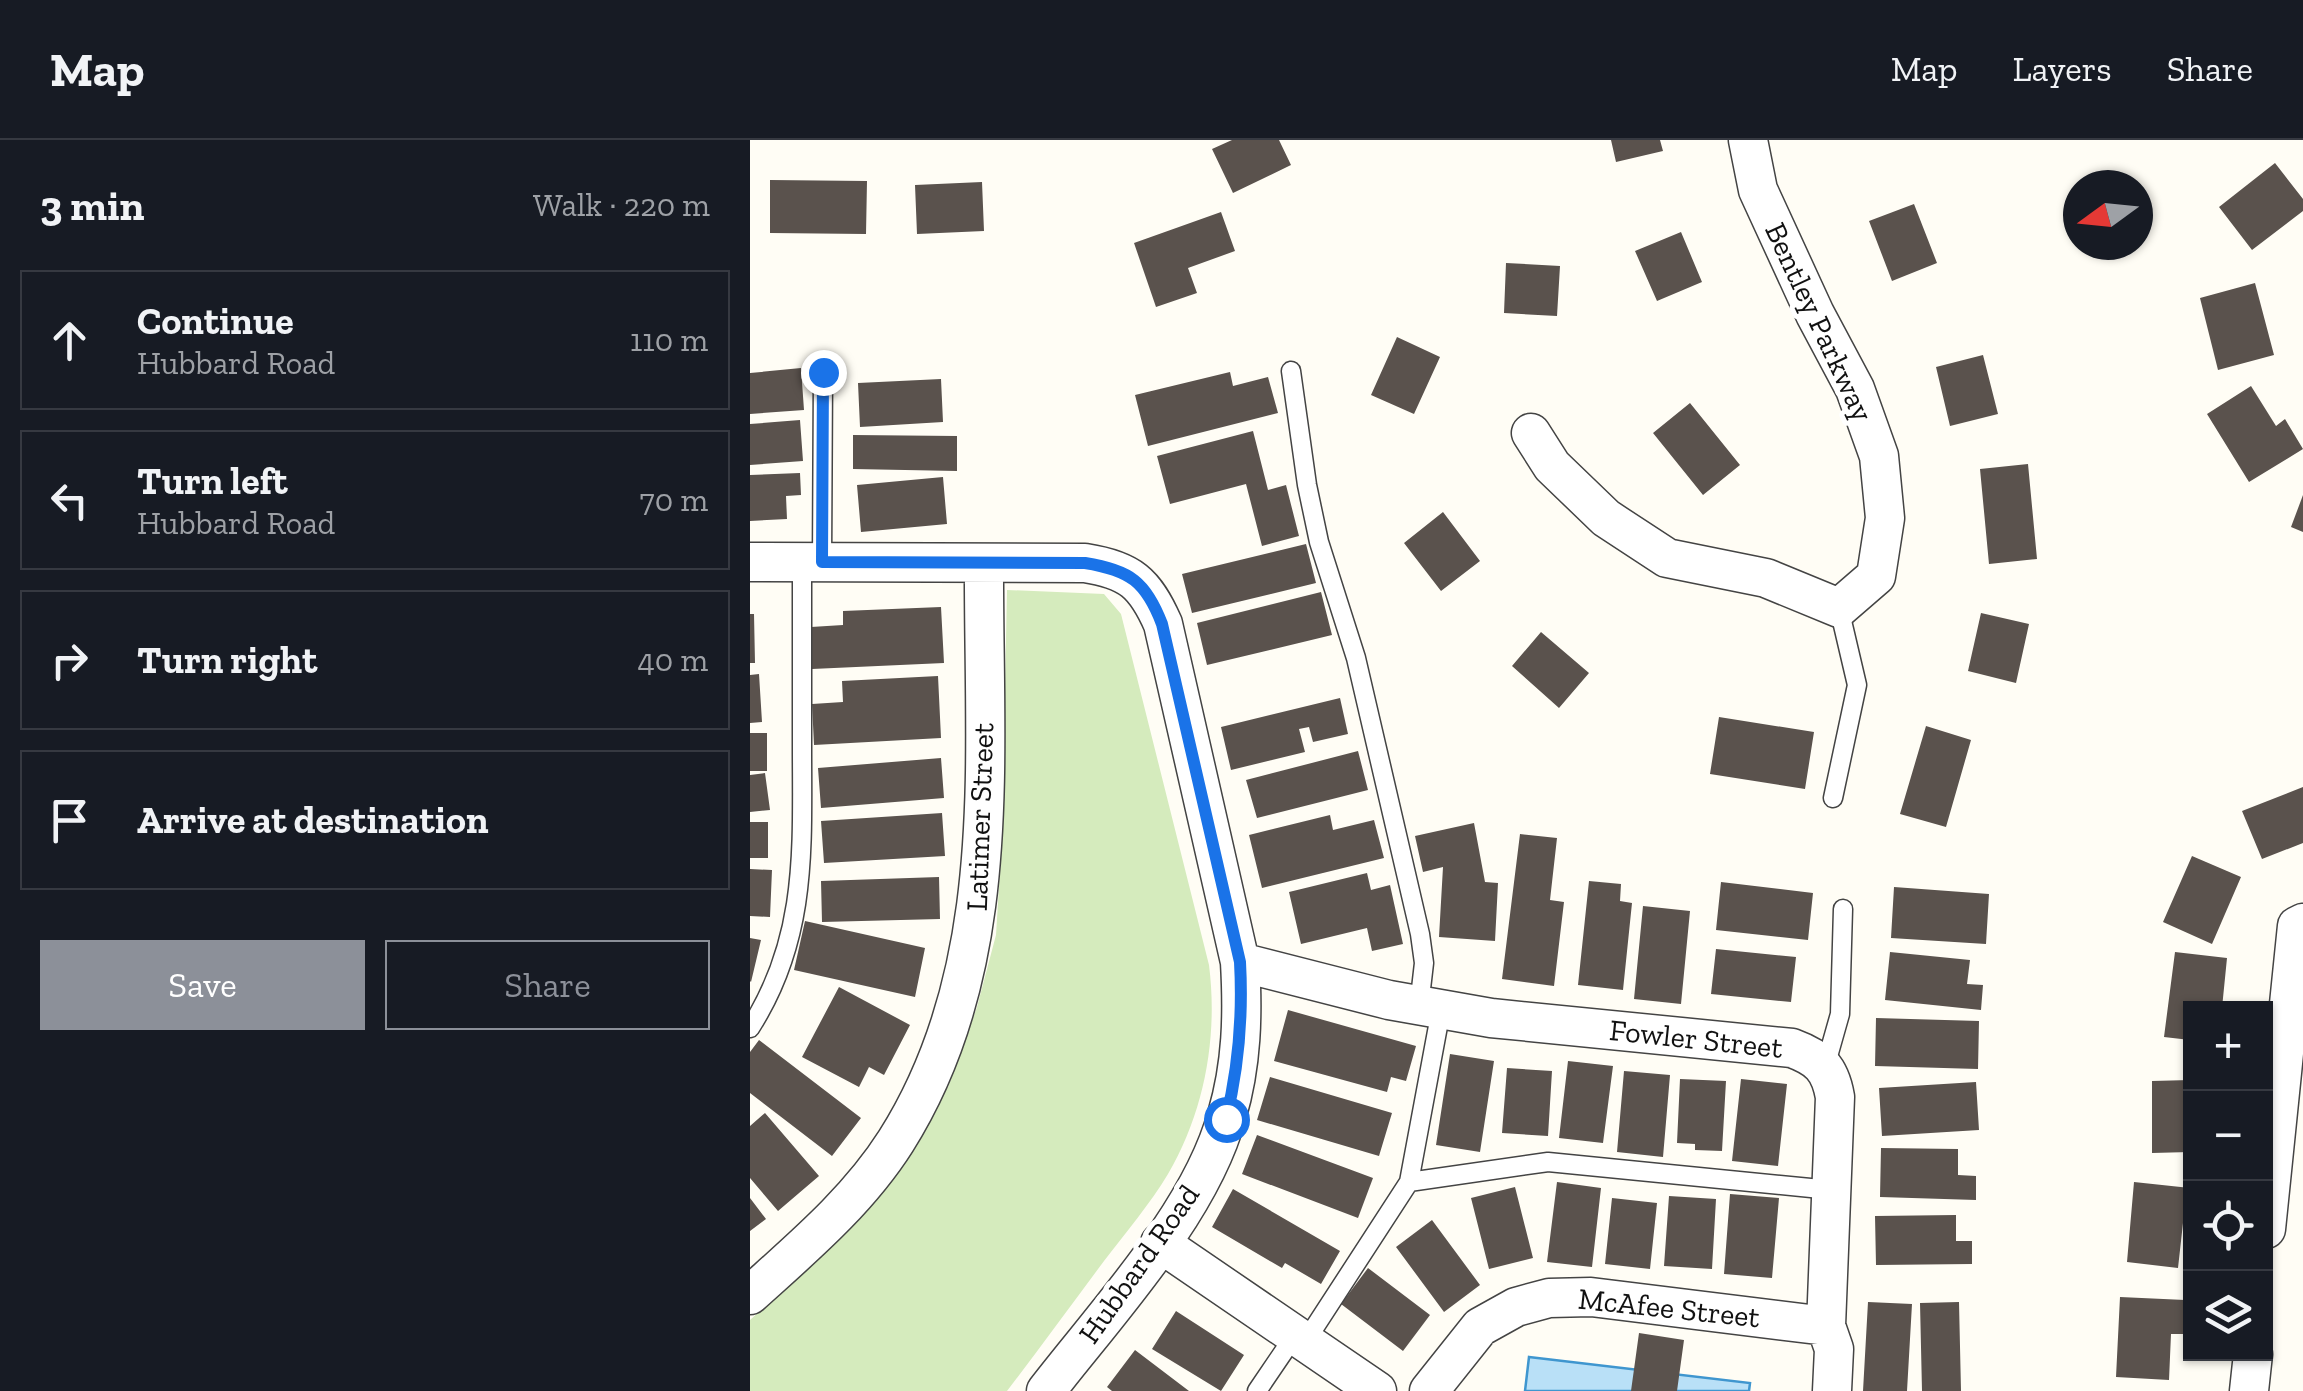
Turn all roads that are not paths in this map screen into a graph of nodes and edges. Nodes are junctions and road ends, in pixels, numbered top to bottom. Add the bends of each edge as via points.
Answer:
1 (1748, 140) edge
2 (1292, 371) dead end
3 (823, 372) dead end
4 (1531, 433) dead end
5 (750, 562) edge
6 (812, 562) junction
7 (984, 563) junction
8 (1839, 608) junction
9 (1832, 798) dead end
10 (1843, 909) dead end
11 (2303, 923) edge
12 (1240, 962) junction
13 (1430, 1008) junction
14 (750, 1028) edge
15 (1824, 1067) junction
16 (2289, 1134) edge
17 (1409, 1182) junction
18 (1831, 1190) junction
19 (2273, 1200) edge
20 (1160, 1243) junction
21 (750, 1296) edge
22 (1826, 1326) junction
23 (1300, 1338) junction
24 (2252, 1361) edge
25 (1046, 1391) edge
26 (1257, 1391) edge
27 (1376, 1391) edge
28 (1428, 1391) edge
29 (1832, 1391) edge
30 (2249, 1391) edge

1 - 8 street, Bentley Parkway via 1758,190 1855,389 1879,456 1885,518 1876,576
2 - 13 lane via 1306,485 1356,658 1420,934
3 - 6 lane
4 - 8 street via 1552,466 1606,518 1667,558 1766,578
5 - 6 street, Hubbard Road
6 - 7 street, Hubbard Road
6 - 14 lane via 795,922 780,972
7 - 12 street, Hubbard Road via 1109,567 1132,576 1152,597
7 - 21 street, Latimer Street via 983,855 965,981 923,1094 894,1143 826,1225
8 - 9 lane via 1857,685
10 - 15 lane via 1840,1014
11 - 16 street via 2297,926
12 - 13 street, Fowler Street
12 - 20 street, Hubbard Road via 1242,1034 1226,1119
13 - 15 street, Fowler Street via 1792,1048
13 - 17 lane
15 - 18 street, Fowler Street via 1834,1097
16 - 19 street
17 - 18 lane via 1548,1162
17 - 23 lane
18 - 22 street, Fowler Street
20 - 23 street
20 - 25 street, Hubbard Road
22 - 28 street, McAfee Street via 1591,1296 1549,1298 1480,1327
22 - 29 street, Fowler Street via 1834,1349
23 - 26 lane
23 - 27 street
24 - 30 street

